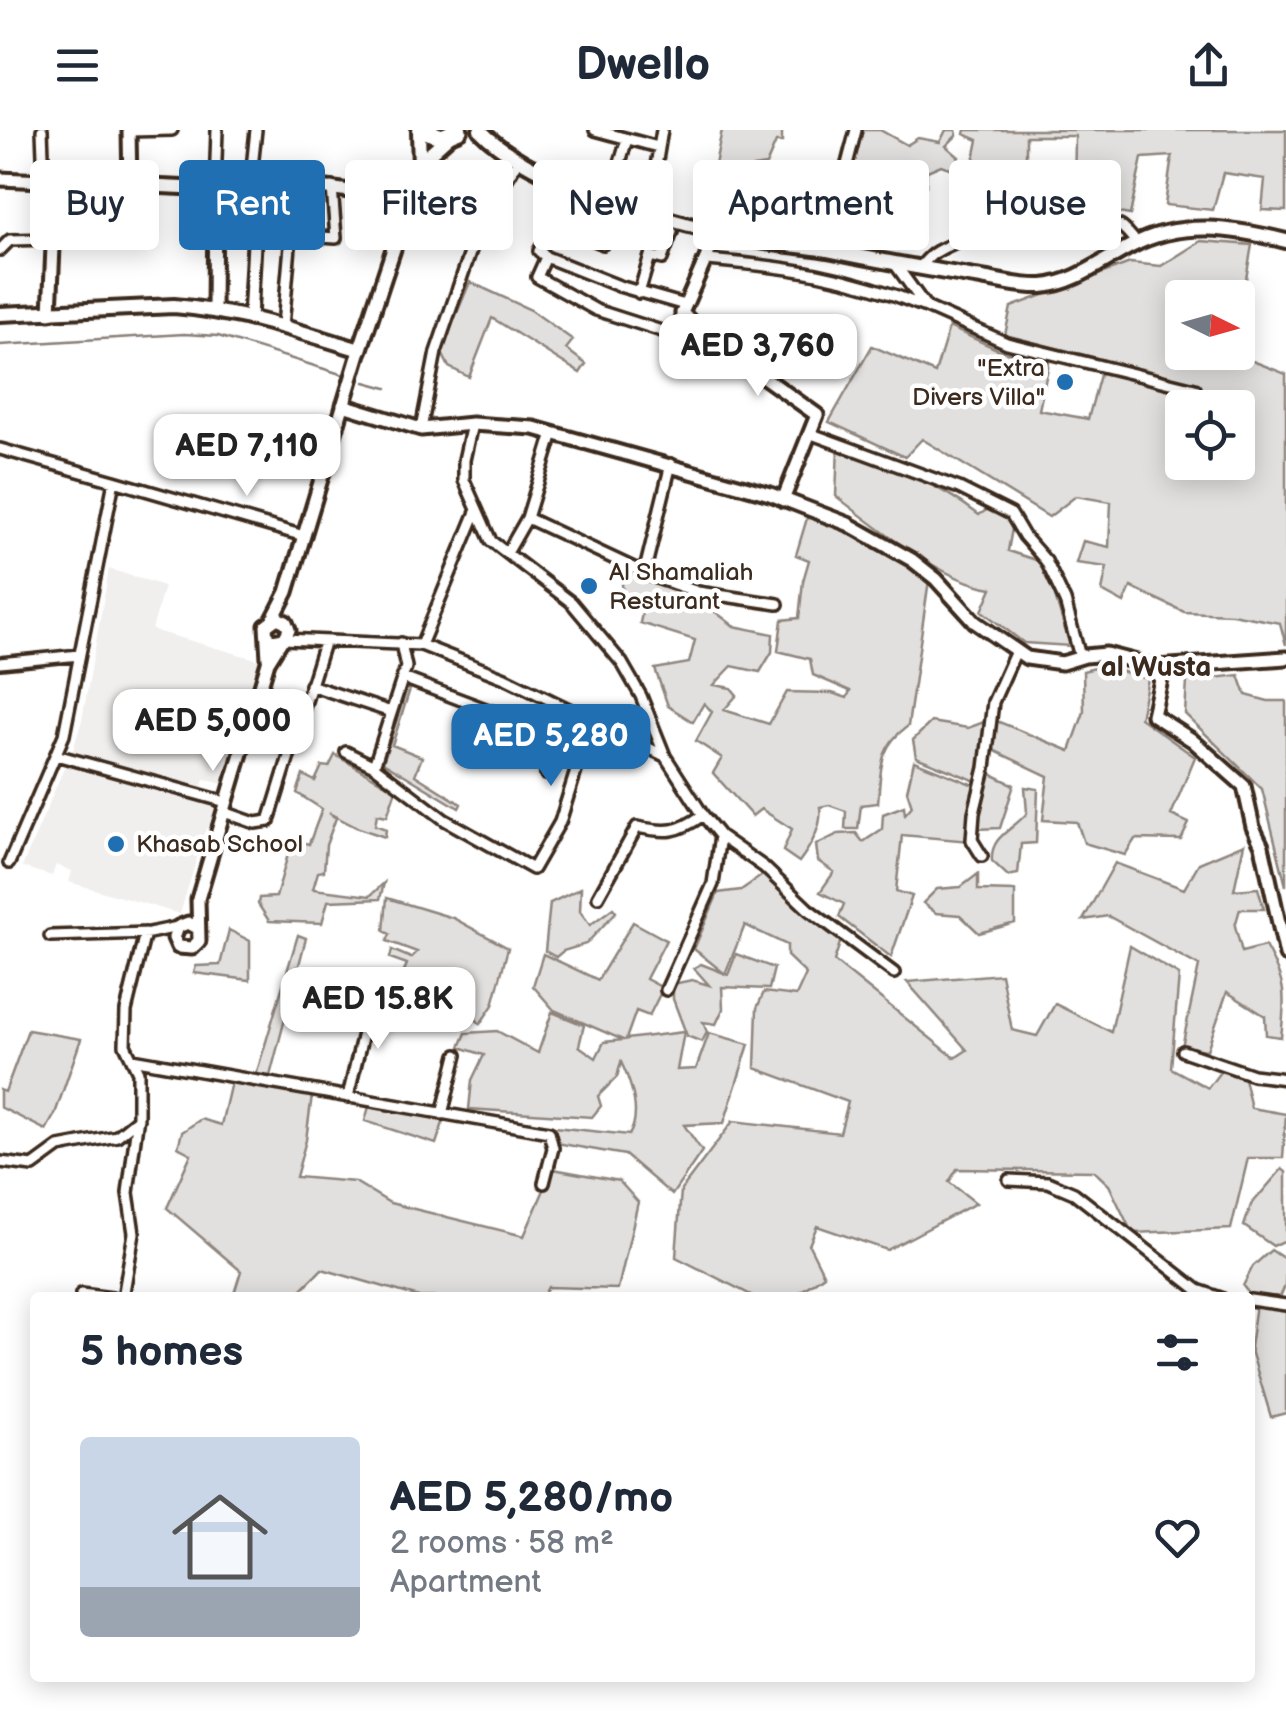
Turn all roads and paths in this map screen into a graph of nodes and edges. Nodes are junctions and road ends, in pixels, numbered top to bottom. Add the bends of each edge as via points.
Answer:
1 (42, 130) edge
2 (172, 130) edge
3 (217, 130) edge
4 (256, 130) edge
5 (421, 130) edge
6 (595, 130) edge
7 (662, 130) edge
8 (856, 130) edge
9 (129, 131) edge
10 (453, 134) edge
11 (488, 134) edge
12 (628, 139) junction
13 (658, 147) junction
14 (519, 159) junction
15 (47, 160) edge
16 (130, 160) edge
17 (215, 160) edge
18 (255, 160) edge
19 (420, 160) edge
20 (425, 160) edge
21 (621, 160) edge
22 (655, 160) edge
23 (533, 168) edge
24 (0, 179) edge
25 (30, 180) edge
26 (325, 187) edge
27 (332, 187) junction
28 (345, 189) edge
29 (673, 219) edge
30 (676, 220) junction
31 (693, 224) edge
32 (673, 230) edge
33 (325, 238) edge
34 (30, 240) edge
35 (1286, 241) edge
36 (1136, 243) junction
37 (0, 250) edge
38 (53, 250) edge
39 (214, 250) edge
40 (252, 250) edge
41 (290, 250) edge
42 (394, 250) edge
43 (540, 250) edge
44 (666, 250) edge
45 (711, 250) edge
46 (826, 250) edge
47 (833, 251) junction
48 (546, 256) junction
49 (708, 260) junction
50 (895, 264) junction
51 (919, 268) junction
52 (638, 293) junction
53 (926, 307) junction
54 (684, 309) junction
55 (214, 311) junction
56 (50, 313) junction
57 (0, 314) edge
58 (250, 319) junction
59 (283, 326) junction
60 (358, 356) junction
61 (1196, 389) dead end
62 (345, 399) junction
63 (472, 424) junction
64 (421, 429) junction
65 (553, 433) junction
66 (809, 433) junction
67 (0, 448) edge
68 (671, 464) junction
69 (114, 481) junction
70 (783, 500) junction
71 (476, 512) junction
72 (528, 518) junction
73 (304, 536) junction
74 (507, 553) junction
75 (644, 574) junction
76 (778, 604) dead end
77 (283, 622) junction
78 (278, 639) junction
79 (309, 639) junction
80 (324, 643) junction
81 (401, 643) junction
82 (420, 645) junction
83 (1016, 650) junction
84 (79, 655) junction
85 (1080, 657) junction
86 (1286, 658) edge
87 (0, 662) edge
88 (1156, 667) junction
89 (403, 678) junction
90 (310, 685) junction
91 (391, 712) junction
92 (594, 723) junction
93 (346, 752) dead end
94 (56, 755) junction
95 (665, 756) junction
96 (374, 766) junction
97 (546, 774) dead end
98 (225, 807) junction
99 (703, 815) junction
100 (720, 836) junction
101 (982, 856) dead end
102 (8, 863) dead end
103 (598, 897) dead end
104 (198, 899) junction
105 (179, 926) junction
106 (196, 928) junction
107 (147, 933) junction
108 (50, 936) dead end
109 (175, 943) junction
110 (1286, 955) edge
111 (894, 974) dead end
112 (666, 990) dead end
113 (371, 998) dead end
114 (1184, 1051) dead end
115 (457, 1055) dead end
116 (132, 1059) junction
117 (1286, 1079) edge
118 (348, 1097) junction
119 (442, 1114) junction
120 (138, 1119) junction
121 (0, 1162) edge
122 (1009, 1180) dead end
123 (544, 1183) dead end
124 (124, 1292) edge
125 (1204, 1292) edge
126 (1255, 1301) edge
127 (1286, 1304) edge

1 - 15 street
2 - 9 street
3 - 17 street
4 - 18 street
5 - 10 highway
5 - 19 main road
6 - 12 street
7 - 13 street
8 - 47 street via 836,207
9 - 16 street
10 - 11 main road
10 - 20 main road
11 - 14 main road
12 - 13 street
12 - 21 street
13 - 22 street
14 - 23 main road
14 - 64 street via 480,224 436,352
24 - 25 street
26 - 27 street
27 - 28 street
27 - 33 street via 336,238
29 - 30 main road
30 - 31 main road
30 - 32 street
34 - 37 street via 10,240
35 - 36 main road via 1211,228 1180,229
36 - 51 main road via 1042,286
36 - 51 street via 1122,227 1052,217 934,252
38 - 56 street
39 - 55 street
40 - 58 street
41 - 59 street
42 - 60 main road
43 - 48 street
44 - 52 street via 662,259 650,256
45 - 49 street
46 - 47 main road
47 - 50 main road
48 - 52 street
48 - 54 street via 538,277 612,316 674,336
49 - 53 street via 793,268 871,285
49 - 54 street
50 - 51 main road
50 - 53 street
52 - 54 street
53 - 61 street via 1008,343
54 - 66 street via 702,332 817,416
55 - 56 main road via 174,306
55 - 58 main road
56 - 57 main road
58 - 59 main road
59 - 60 main road
60 - 62 street
62 - 64 street
62 - 73 street
63 - 64 street
63 - 65 street
63 - 71 street via 464,480
65 - 68 street
65 - 72 street
66 - 70 street
66 - 85 street via 1011,514 1066,601
67 - 69 street
68 - 70 street
68 - 75 street
69 - 73 street
69 - 84 street
70 - 83 street via 848,524 912,560 976,622
71 - 74 street via 491,541
71 - 82 street
72 - 74 street
72 - 75 street
73 - 77 street
74 - 95 street via 571,602 612,651 641,696
75 - 76 street via 698,592
77 - 78 street
77 - 78 street via 266,626
77 - 79 street
78 - 79 street
78 - 98 street
79 - 80 street
80 - 81 street
80 - 90 street
81 - 82 street
81 - 89 street
82 - 92 street
83 - 85 street via 1048,662
83 - 101 street via 993,702 974,812 972,840
84 - 87 street
84 - 94 street
85 - 88 street via 1106,654
86 - 88 street
88 - 110 street via 1161,680 1153,715 1244,786
89 - 91 street
89 - 97 street via 536,728 544,740
90 - 91 street
90 - 98 street via 269,821 256,823
91 - 96 street
92 - 95 street
92 - 96 street via 560,822 533,870 444,820
93 - 96 street
94 - 98 street
94 - 102 street
95 - 99 street
98 - 104 street
99 - 100 street
99 - 103 street via 684,830 637,827
100 - 111 street
100 - 112 street via 713,884
104 - 105 street
104 - 106 street
105 - 106 street
105 - 107 street
105 - 109 street
106 - 109 street via 200,936 192,948
107 - 108 street
107 - 109 street
107 - 116 street via 126,1011
113 - 118 street
114 - 117 street
115 - 119 street
116 - 118 street
116 - 120 street
118 - 119 street
119 - 123 street via 549,1132 553,1148
120 - 121 street via 118,1136 59,1146 33,1166
120 - 124 street via 128,1193 134,1233
122 - 125 street via 1048,1182 1074,1193
126 - 127 street

